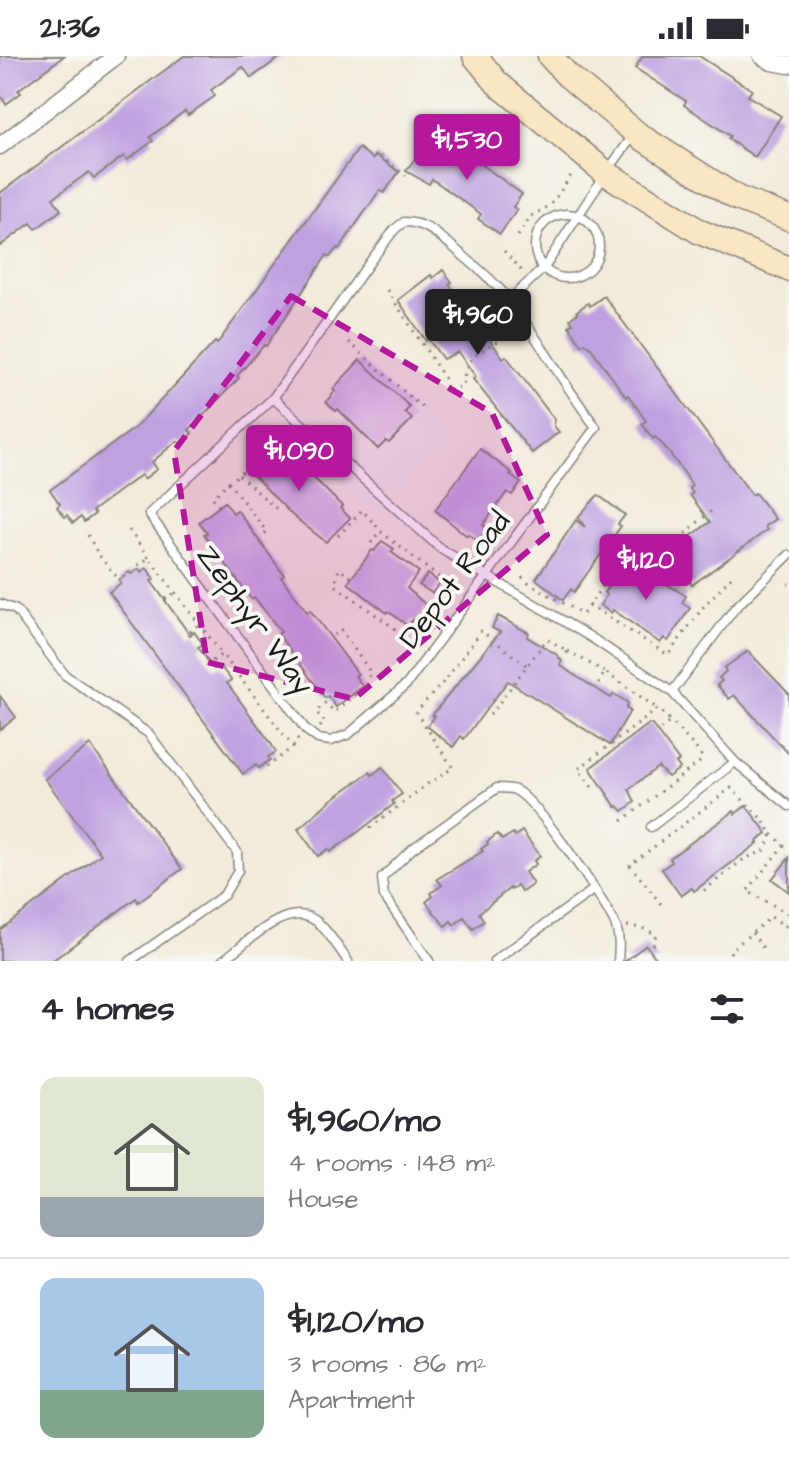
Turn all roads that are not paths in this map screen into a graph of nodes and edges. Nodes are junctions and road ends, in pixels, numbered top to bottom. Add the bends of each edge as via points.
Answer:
1 (116, 56) edge
2 (475, 56) edge
3 (550, 56) edge
4 (762, 56) edge
5 (789, 65) edge
6 (636, 133) junction
7 (0, 146) edge
8 (606, 173) junction
9 (579, 217) junction
10 (789, 218) edge
11 (544, 268) junction
12 (789, 269) edge
13 (509, 300) junction
14 (273, 398) junction
15 (789, 555) edge
16 (487, 576) junction
17 (0, 604) edge
18 (672, 692) junction
19 (331, 741) joint
20 (735, 762) junction
21 (789, 806) edge
22 (651, 827) dead end
23 (593, 890) junction
24 (130, 961) edge
25 (222, 961) edge
26 (348, 961) edge
27 (429, 961) edge
28 (494, 961) edge
29 (618, 961) edge

1 - 7 street
2 - 8 main road via 497,83
3 - 6 main road
4 - 5 street
6 - 8 lane
6 - 10 main road via 737,198
8 - 9 lane
8 - 12 main road via 700,232
9 - 11 lane
9 - 11 lane via 564,214 543,225 535,248
9 - 11 lane via 596,231 599,243 591,267 569,278
11 - 13 lane
13 - 14 lane via 436,232 404,222
13 - 16 lane, Depot Road via 596,427
14 - 16 lane via 441,549
14 - 19 lane, Zephyr Way via 149,514 306,730
15 - 18 lane via 735,608
16 - 18 lane
16 - 19 lane, Depot Road via 407,684 349,734
17 - 24 lane via 16,610 65,675 149,734 237,852 238,871 224,895
18 - 20 lane
20 - 21 lane
20 - 22 lane
23 - 27 lane via 529,801 515,790 497,788 412,849 382,878 384,896
23 - 28 lane
23 - 29 lane via 615,925
25 - 26 lane via 294,913 315,921

